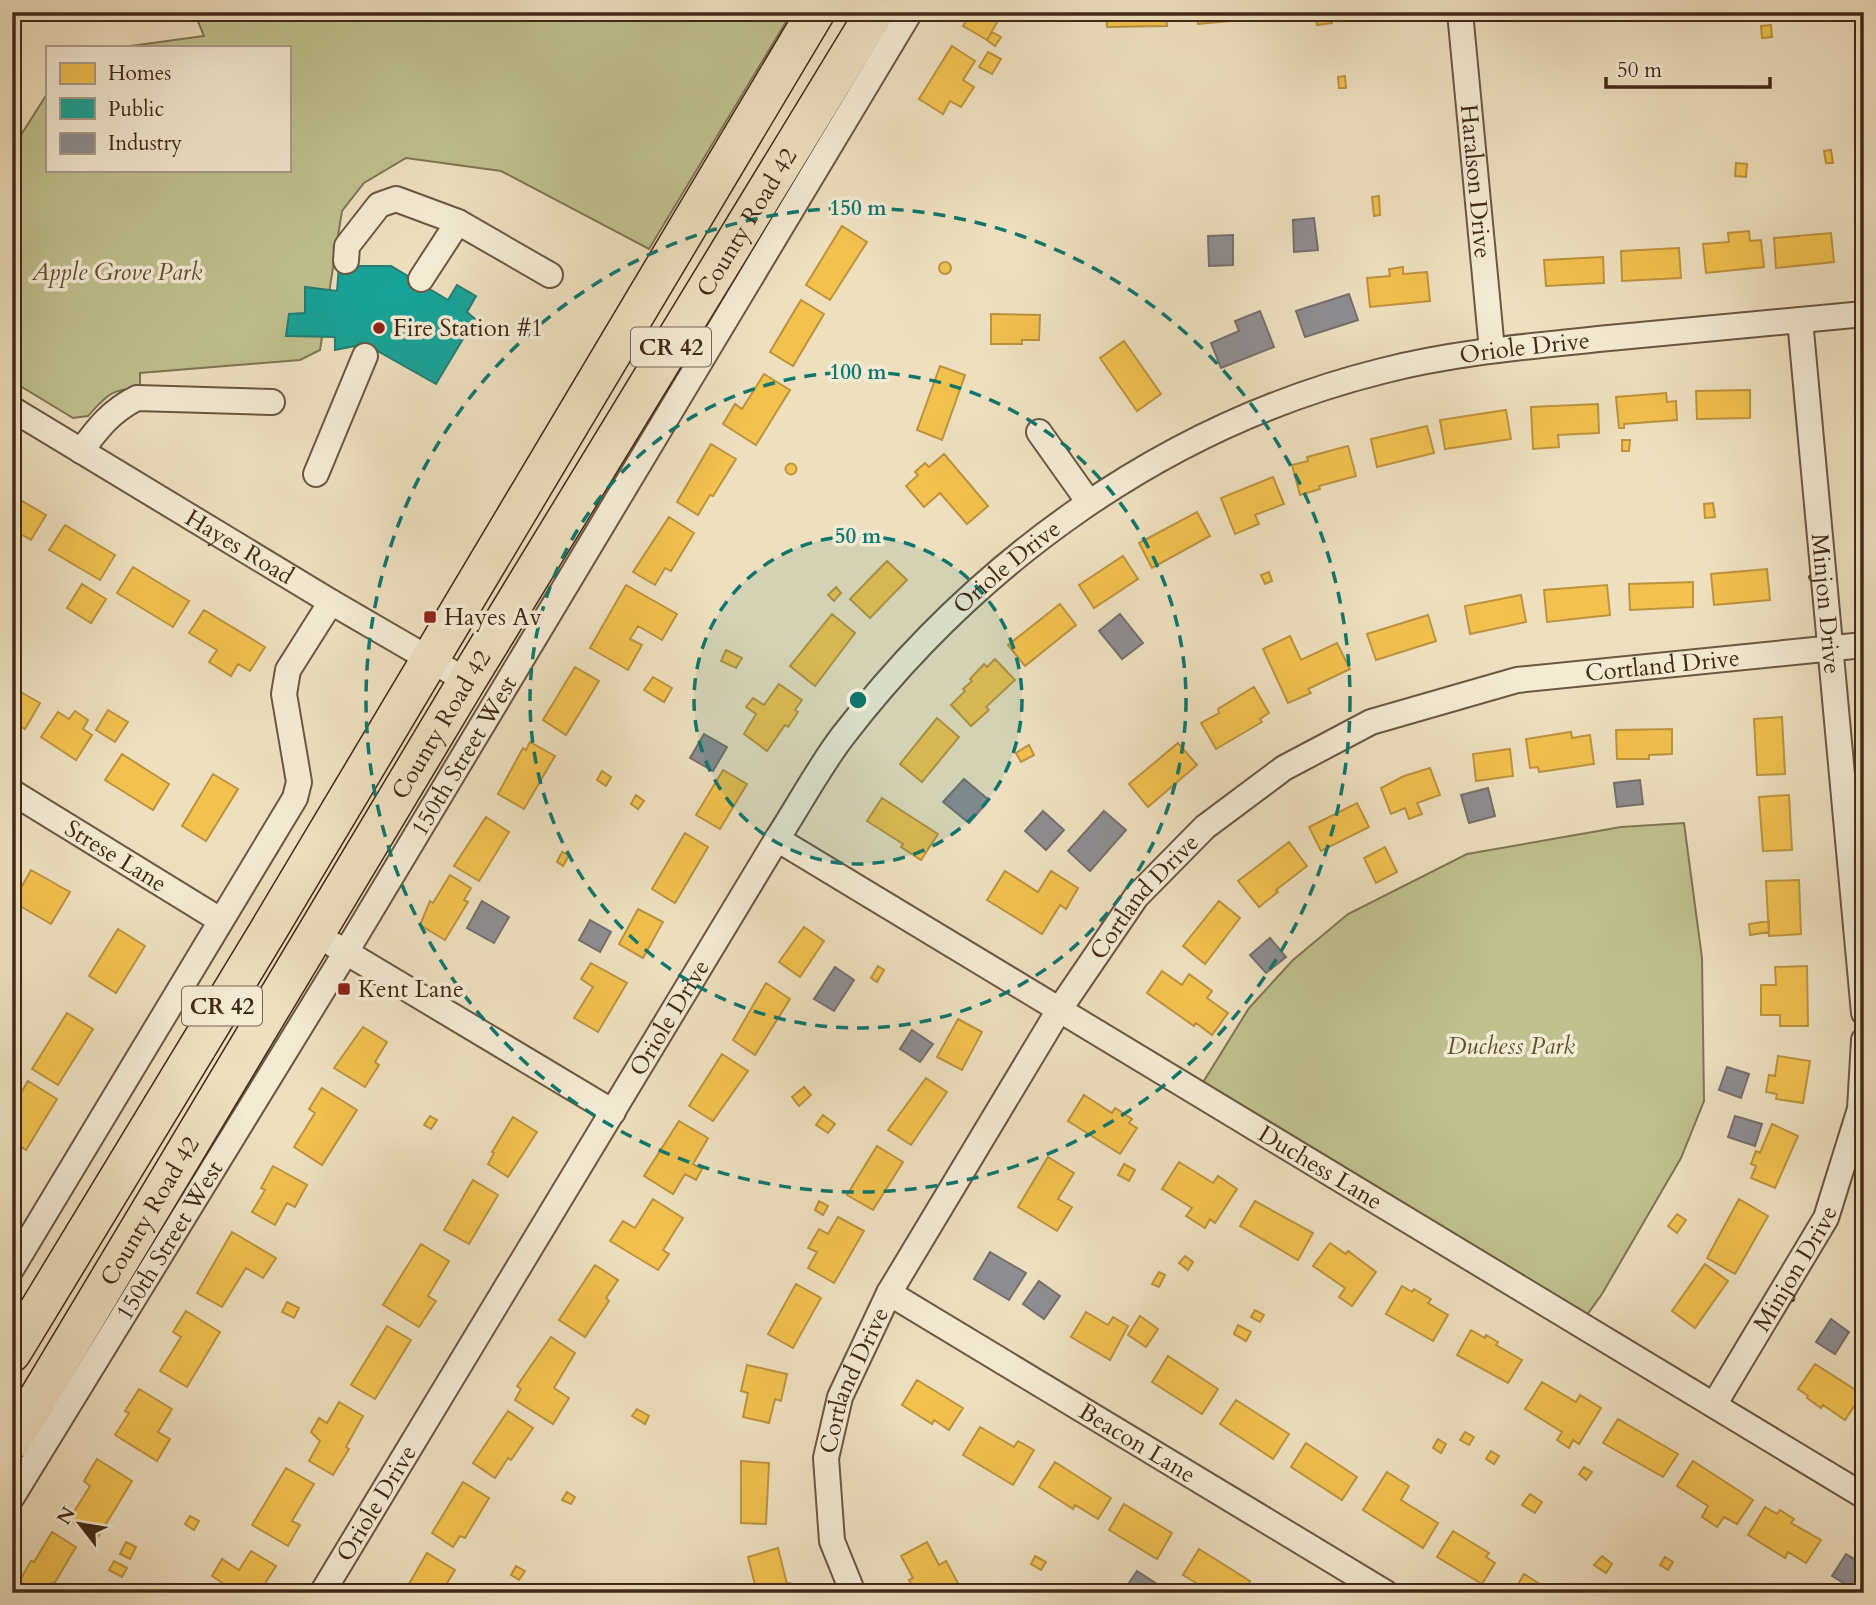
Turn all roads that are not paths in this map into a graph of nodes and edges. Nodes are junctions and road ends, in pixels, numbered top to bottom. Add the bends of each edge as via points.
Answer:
1 (816, 12) edge
2 (875, 12) edge
3 (910, 12) edge
4 (1460, 12) edge
5 (458, 222) junction
6 (346, 261) dead end
7 (550, 275) dead end
8 (421, 279) dead end
9 (1864, 314) edge
10 (1800, 320) junction
11 (1492, 349) junction
12 (365, 356) dead end
13 (272, 402) dead end
14 (12, 410) edge
15 (1039, 432) dead end
16 (81, 451) junction
17 (316, 474) dead end
18 (1088, 501) junction
19 (331, 602) junction
20 (1864, 645) edge
21 (1830, 648) junction
22 (429, 658) junction
23 (467, 681) junction
24 (12, 792) edge
25 (777, 839) junction
26 (220, 920) junction
27 (316, 934) junction
28 (346, 952) junction
29 (1059, 1010) junction
30 (1864, 1013) edge
31 (1864, 1040) edge
32 (613, 1112) junction
33 (12, 1268) edge
34 (889, 1293) junction
35 (12, 1353) edge
36 (1714, 1405) junction
37 (12, 1441) edge
38 (1864, 1496) edge
39 (12, 1497) edge
40 (322, 1593) edge
41 (853, 1593) edge
42 (1386, 1593) edge

1 - 22 highway, County Road 42 / CR 42
2 - 23 highway, County Road 42 / CR 42
3 - 28 street, 150th Street West
4 - 11 street, Haralson Drive
5 - 6 street via 396,199 379,205 346,246
5 - 7 street
5 - 8 street
9 - 10 street, Oriole Drive
10 - 11 street, Oriole Drive
10 - 21 street, Minjon Drive
11 - 18 street, Oriole Drive via 1382,371 1286,400 1179,447
12 - 17 street
13 - 16 street via 137,398 104,420
14 - 16 street, Hayes Road
15 - 18 street
16 - 19 street, Hayes Road
18 - 25 street, Oriole Drive via 1000,568 915,649 841,739
19 - 22 street, Hayes Road
19 - 26 street via 288,670 284,694 299,782 295,798
20 - 21 street, Cortland Drive
21 - 29 street, Cortland Drive via 1517,680 1371,722 1284,768 1205,827 1136,897
21 - 30 street, Minjon Drive
22 - 23 street, Hayes Road
22 - 35 highway, County Road 42 / CR 42
23 - 27 highway, County Road 42 / CR 42
24 - 26 street, Strese Lane
25 - 29 street, Duchess Lane
25 - 32 street, Oriole Drive
26 - 33 street
27 - 28 street
27 - 37 highway, County Road 42 / CR 42
28 - 32 street
28 - 39 street, 150th Street West
29 - 34 street, Cortland Drive
29 - 36 street, Duchess Lane
31 - 36 street, Minjon Drive via 1860,1109 1826,1218
32 - 40 street, Oriole Drive
34 - 41 street, Cortland Drive via 840,1397 826,1458 832,1541
34 - 42 street, Beacon Lane
36 - 38 street, Duchess Lane

